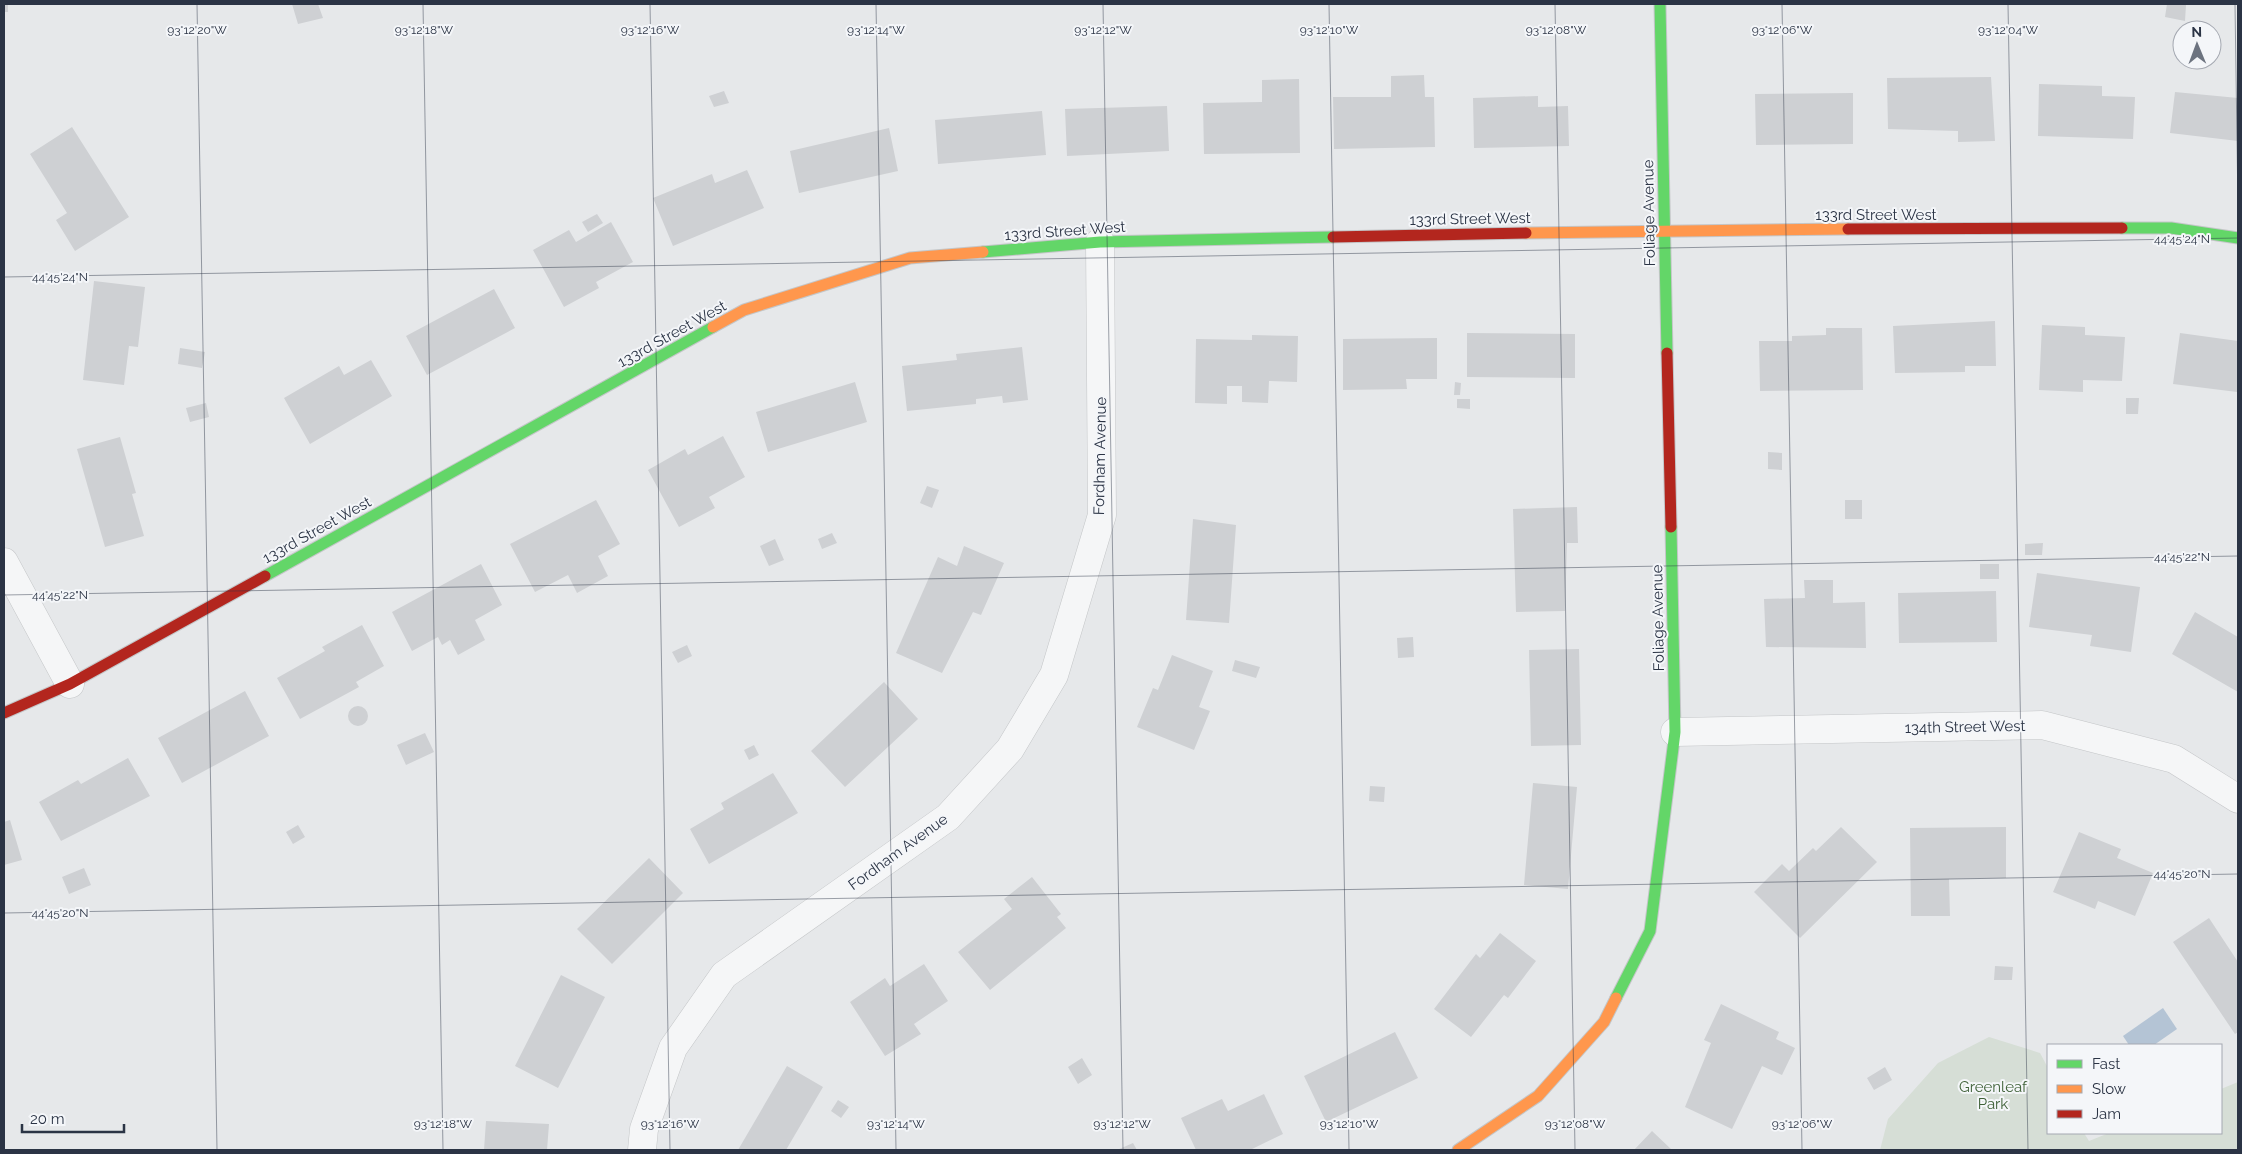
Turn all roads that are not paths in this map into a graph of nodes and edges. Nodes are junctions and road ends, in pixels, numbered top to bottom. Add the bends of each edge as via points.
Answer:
1 (1660, 4) edge
2 (1665, 230) junction
3 (2238, 238) edge
4 (1100, 242) junction
5 (4, 562) edge
6 (70, 684) junction
7 (4, 713) edge
8 (1675, 732) junction
9 (2238, 800) edge
10 (642, 1150) edge
11 (1458, 1150) edge

1 - 2 street, Foliage Avenue
2 - 3 street, 133rd Street West via 2171,228
2 - 4 street, 133rd Street West
2 - 8 street, Foliage Avenue
4 - 6 street, 133rd Street West via 910,258 744,310
4 - 10 street, Fordham Avenue via 1102,515 1054,675 1010,748 948,816 724,975 673,1048 644,1129
5 - 6 street
6 - 7 street, 133rd Street West
8 - 9 street, 134th Street West via 2042,725 2174,758
8 - 11 street, Foliage Avenue via 1650,931 1604,1022 1538,1096

